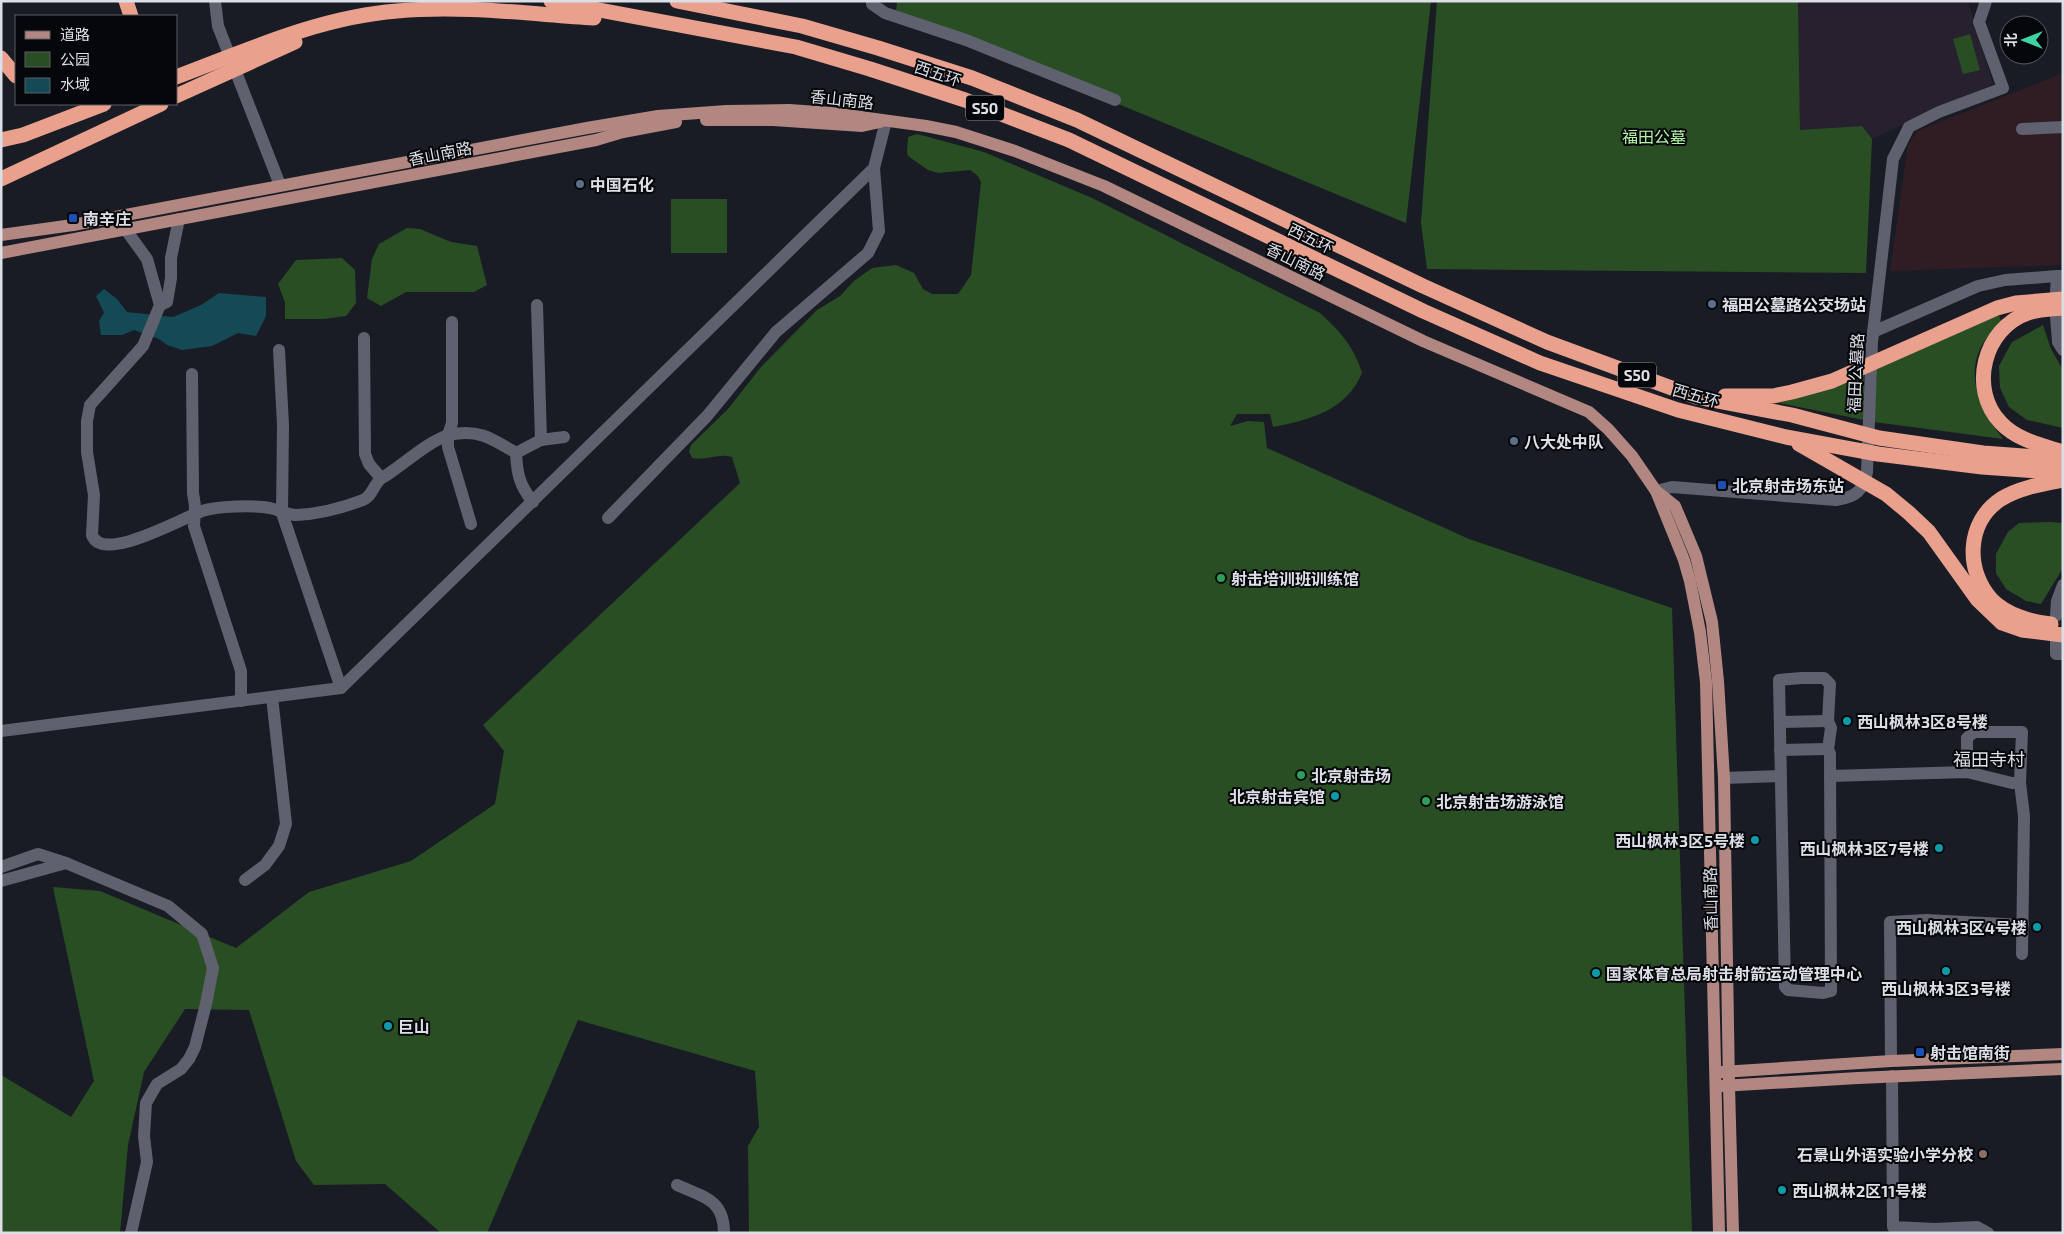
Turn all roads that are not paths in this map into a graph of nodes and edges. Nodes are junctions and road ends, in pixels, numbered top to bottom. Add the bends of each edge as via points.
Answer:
1 (126, 1) edge
2 (216, 1) edge
3 (551, 1) edge
4 (677, 1) edge
5 (872, 1) edge
6 (1986, 1) edge
7 (131, 15) edge
8 (660, 22) junction
9 (248, 56) junction
10 (1, 58) edge
11 (15, 75) edge
12 (178, 76) edge
13 (178, 95) edge
14 (1115, 100) dead end
15 (101, 105) edge
16 (159, 105) edge
17 (886, 121) junction
18 (2063, 127) edge
19 (2022, 129) dead end
20 (1, 140) edge
21 (874, 168) junction
22 (1, 179) edge
23 (280, 185) junction
24 (179, 219) junction
25 (126, 230) junction
26 (25, 233) junction
27 (1, 235) edge
28 (1, 240) edge
29 (1, 253) edge
30 (2060, 276) edge
31 (2060, 295) edge
32 (537, 305) dead end
33 (159, 308) junction
34 (2060, 312) edge
35 (452, 322) dead end
36 (1873, 332) junction
37 (364, 338) dead end
38 (279, 350) dead end
39 (2063, 350) edge
40 (192, 374) dead end
41 (1696, 397) junction
42 (448, 435) junction
43 (564, 437) dead end
44 (1786, 437) junction
45 (541, 440) junction
46 (2063, 452) edge
47 (516, 453) junction
48 (2063, 459) edge
49 (2063, 473) edge
50 (382, 478) junction
51 (2063, 480) edge
52 (1656, 491) junction
53 (533, 502) junction
54 (282, 513) junction
55 (194, 515) junction
56 (608, 518) dead end
57 (471, 524) dead end
58 (2063, 585) edge
59 (2059, 621) edge
60 (2059, 638) edge
61 (2063, 654) edge
62 (342, 688) junction
63 (272, 697) junction
64 (242, 701) junction
65 (1828, 721) junction
66 (1780, 722) junction
67 (1, 731) edge
68 (1828, 749) junction
69 (1780, 750) junction
70 (1967, 772) junction
71 (1780, 776) junction
72 (1830, 776) junction
73 (1724, 778) junction
74 (2020, 784) junction
75 (66, 863) junction
76 (1, 867) edge
77 (245, 880) dead end
78 (1, 882) edge
79 (2022, 925) junction
80 (2022, 954) dead end
81 (2063, 1054) edge
82 (1891, 1061) junction
83 (2063, 1069) edge
84 (1715, 1072) junction
85 (1729, 1072) junction
86 (1892, 1076) junction
87 (1716, 1086) junction
88 (1729, 1086) junction
89 (677, 1185) dead end
90 (131, 1233) edge
91 (724, 1233) edge
92 (1719, 1233) edge
93 (1733, 1233) edge
94 (1988, 1233) edge

1 - 7 highway
2 - 23 street via 218,26
3 - 8 highway, 西五环 / S50
4 - 41 highway, 西五环 / S50 via 802,26 972,78 1077,120 1546,342
5 - 14 street via 885,13 966,40
6 - 36 street, 福田公墓路 via 1979,22 2003,88 1909,127 1900,142 1893,159
8 - 9 highway via 444,8 395,11 344,20
8 - 44 highway, 西五环 / S50 via 796,48 965,100 1068,140 1423,311 1558,369 1678,410
9 - 12 highway via 210,64
9 - 13 highway via 212,80
10 - 11 highway
15 - 20 highway
16 - 22 highway
17 - 21 street
17 - 23 main road, 香山南路 via 789,110 658,116
17 - 24 main road, 香山南路 via 862,126 765,120 686,120
17 - 52 main road, 香山南路 via 956,132 1064,168 1423,341 1589,412 1632,456
18 - 19 street
21 - 53 street
21 - 56 street via 880,231 868,253 776,332 707,416
23 - 26 main road, 香山南路
24 - 25 main road, 香山南路
24 - 33 street via 167,302
25 - 29 main road, 香山南路
25 - 33 street via 147,259
26 - 27 main road, 香山南路
26 - 28 main road, 香山南路
30 - 31 street
30 - 36 street via 2004,280 1978,286
31 - 41 highway via 1997,308 1832,381 1773,396
32 - 45 street
33 - 55 street via 143,346 90,405 87,452 94,496 92,535 100,544 127,543
34 - 39 street via 2058,342
34 - 46 highway via 2028,313 2006,326 1990,349 1982,377 1984,393 2000,422 2011,432 2032,442
35 - 42 street via 452,423
36 - 52 street, 福田公墓路 via 1867,472 1860,491 1836,500 1672,487
37 - 50 street via 365,454 368,464
38 - 54 street via 283,425
40 - 55 street
41 - 48 highway, 西五环 / S50 via 1792,415 1879,438 1983,453
42 - 47 street via 474,432 487,435
42 - 50 street
42 - 57 street via 448,447
43 - 45 street
44 - 49 highway, 西五环 / S50 via 1878,454
44 - 60 highway via 1886,494 1929,532 1977,598 2002,623
45 - 47 street
47 - 53 street via 517,473 525,493
50 - 54 street via 365,499 329,511 295,515
51 - 59 highway via 2023,490 2000,500 1981,520 1972,552 1974,570 1993,601 2036,622
52 - 73 main road, 香山南路 via 1675,506 1693,548 1712,622
52 - 84 main road, 香山南路 via 1690,581 1706,682
53 - 62 street
54 - 55 street via 271,508 223,507
54 - 62 street
55 - 64 street via 194,526 241,671
58 - 59 street via 2057,601
60 - 61 street via 2056,654
62 - 63 street
63 - 64 street
63 - 77 street via 286,824 279,846 270,859
64 - 67 street
65 - 66 street
65 - 66 street via 1830,684 1824,678 1801,678 1779,680
65 - 68 street via 1831,728
66 - 69 street
68 - 69 street
68 - 72 street
69 - 71 street
70 - 72 street
70 - 74 street
70 - 74 street via 1967,738 1974,732 2022,732
71 - 72 street via 1785,987 1788,990 1823,992 1831,991
71 - 73 street
73 - 85 main road, 香山南路
74 - 79 street via 2024,816
75 - 76 street via 38,854
75 - 78 street
75 - 90 street via 168,906 202,934 213,968 199,1034 189,1059 157,1084 146,1103 144,1136 147,1162
79 - 80 street
79 - 82 street via 1926,920 1890,922
81 - 82 main road
82 - 85 main road
83 - 86 main road
84 - 85 main road
84 - 87 main road, 香山南路
85 - 88 main road, 香山南路
86 - 88 main road
86 - 94 street via 1893,1227 1977,1227
87 - 88 main road
87 - 92 main road, 香山南路
88 - 93 main road, 香山南路
89 - 91 street via 712,1202 720,1210

